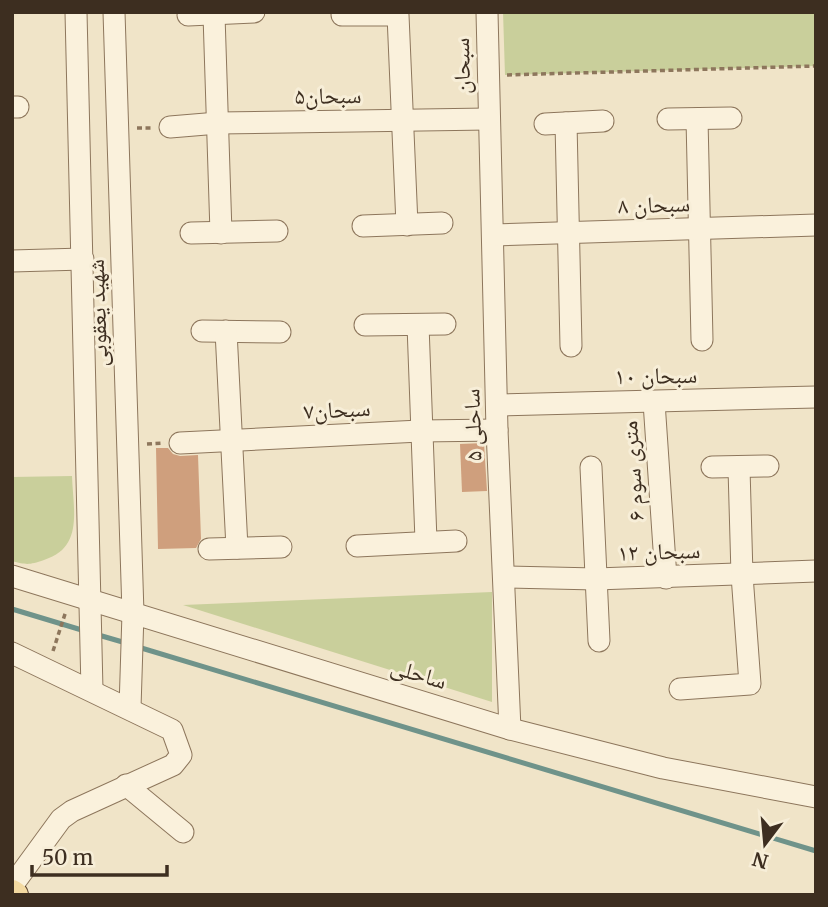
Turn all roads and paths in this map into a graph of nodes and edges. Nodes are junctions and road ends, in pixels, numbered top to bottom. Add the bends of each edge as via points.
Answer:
1 (76, 12) edge
2 (114, 12) edge
3 (254, 12) edge
4 (487, 12) edge
5 (188, 15) dead end
6 (214, 15) junction
7 (342, 15) dead end
8 (816, 66) edge
9 (505, 75) dead end
10 (731, 118) dead end
11 (488, 119) junction
12 (668, 119) dead end
13 (697, 119) junction
14 (404, 120) junction
15 (603, 121) dead end
16 (218, 123) junction
17 (566, 123) junction
18 (545, 124) dead end
19 (170, 127) joint
20 (118, 129) junction
21 (442, 223) dead end
22 (407, 225) junction
23 (816, 225) edge
24 (363, 226) dead end
25 (699, 229) junction
26 (277, 231) dead end
27 (191, 233) dead end
28 (221, 233) junction
29 (570, 233) junction
30 (494, 236) junction
31 (83, 259) junction
32 (12, 261) edge
33 (445, 324) dead end
34 (365, 325) dead end
35 (418, 325) junction
36 (202, 331) dead end
37 (226, 331) junction
38 (280, 332) dead end
39 (702, 340) dead end
40 (572, 346) dead end
41 (816, 397) edge
42 (654, 402) junction
43 (497, 405) junction
44 (497, 430) junction
45 (420, 432) junction
46 (231, 440) junction
47 (180, 443) joint
48 (127, 444) junction
49 (768, 466) dead end
50 (591, 467) dead end
51 (712, 467) dead end
52 (739, 468) junction
53 (426, 541) junction
54 (456, 541) dead end
55 (357, 546) dead end
56 (281, 547) dead end
57 (237, 548) junction
58 (209, 549) dead end
59 (816, 571) edge
60 (742, 575) junction
61 (12, 576) edge
62 (504, 577) junction
63 (666, 578) junction
64 (596, 579) junction
65 (90, 600) junction
66 (133, 613) junction
67 (65, 616) dead end
68 (598, 641) dead end
69 (55, 644) dead end
70 (12, 653) edge
71 (680, 689) dead end
72 (92, 690) junction
73 (130, 708) junction
74 (510, 729) junction
75 (126, 785) junction
76 (816, 797) edge
77 (183, 832) dead end
78 (12, 886) edge

1 - 31 street, شهید یعقوبی
2 - 20 street, شهید یعقوبی
3 - 6 street
4 - 11 street, سبحان
5 - 6 street
6 - 16 street
7 - 14 street via 398,15
8 - 9 path
10 - 13 street
11 - 14 street, سبحان۵
11 - 30 street, ساحلی ۵
12 - 13 street
13 - 25 street
14 - 16 street, سبحان۵
14 - 22 street
15 - 17 street
16 - 19 street, سبحان۵
16 - 28 street
17 - 18 street
17 - 29 street
19 - 20 path
20 - 48 street, شهید یعقوبی
21 - 22 street
22 - 24 street
23 - 25 street, سبحان ۸
25 - 29 street, سبحان ۸
25 - 39 street
26 - 28 street
27 - 28 street
29 - 30 street, سبحان ۸
29 - 40 street
30 - 43 street, ساحلی ۵
31 - 32 street
31 - 65 street, شهید یعقوبی
33 - 35 street
34 - 35 street
35 - 45 street
36 - 37 street
37 - 38 street
37 - 46 street
41 - 42 street, سبحان ۱۰
42 - 43 street, سبحان ۱۰
42 - 63 street, ۶ متری سوم
43 - 44 street, ساحلی ۵
44 - 45 street, سبحان۷
44 - 62 street, ساحلی ۵
45 - 46 street, سبحان۷
45 - 53 street
46 - 47 street, سبحان۷
46 - 57 street
47 - 48 path
48 - 66 street, شهید یعقوبی
49 - 52 street
50 - 64 street
51 - 52 street
52 - 60 street
53 - 54 street
53 - 55 street
56 - 57 street
57 - 58 street
59 - 60 street, سبحان ۱۲
60 - 63 street, سبحان ۱۲
60 - 71 street via 750,684
61 - 65 street, ساحلی
62 - 64 street, سبحان ۱۲
62 - 74 street, ساحلی ۵
63 - 64 street, سبحان ۱۲
64 - 68 street
65 - 66 street, ساحلی
65 - 72 street, شهید یعقوبی
66 - 73 street, شهید یعقوبی
66 - 74 street, ساحلی
67 - 69 path
70 - 72 street
72 - 73 street
73 - 75 street via 172,730 181,755 173,765
74 - 76 street, ساحلی via 663,768
75 - 77 street
75 - 78 street via 61,819

